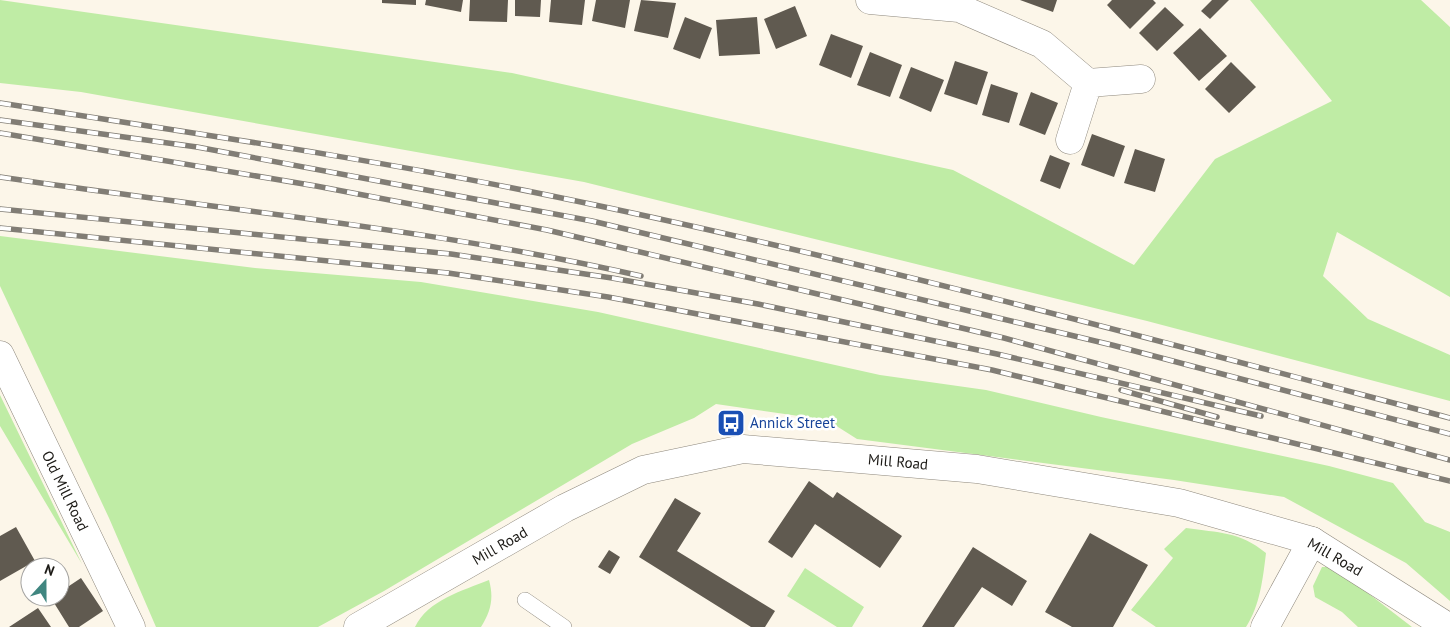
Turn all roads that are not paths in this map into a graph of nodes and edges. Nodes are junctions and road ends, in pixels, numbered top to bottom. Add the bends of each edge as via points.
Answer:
1 (870, 0) edge
2 (961, 4) edge
3 (1141, 79) dead end
4 (1088, 83) junction
5 (1070, 140) dead end
6 (0, 356) edge
7 (1312, 541) junction
8 (525, 600) dead end
9 (376, 623) edge
10 (131, 627) edge
11 (564, 627) edge
12 (1265, 627) edge
13 (1448, 627) edge

1 - 2 street
2 - 4 street via 1042,44
3 - 4 street
4 - 5 street
6 - 10 street, Old Mill Road
7 - 9 street, Mill Road via 1179,503 987,471 743,449 643,470 565,508
7 - 12 street
7 - 13 street, Mill Road
8 - 11 lane

